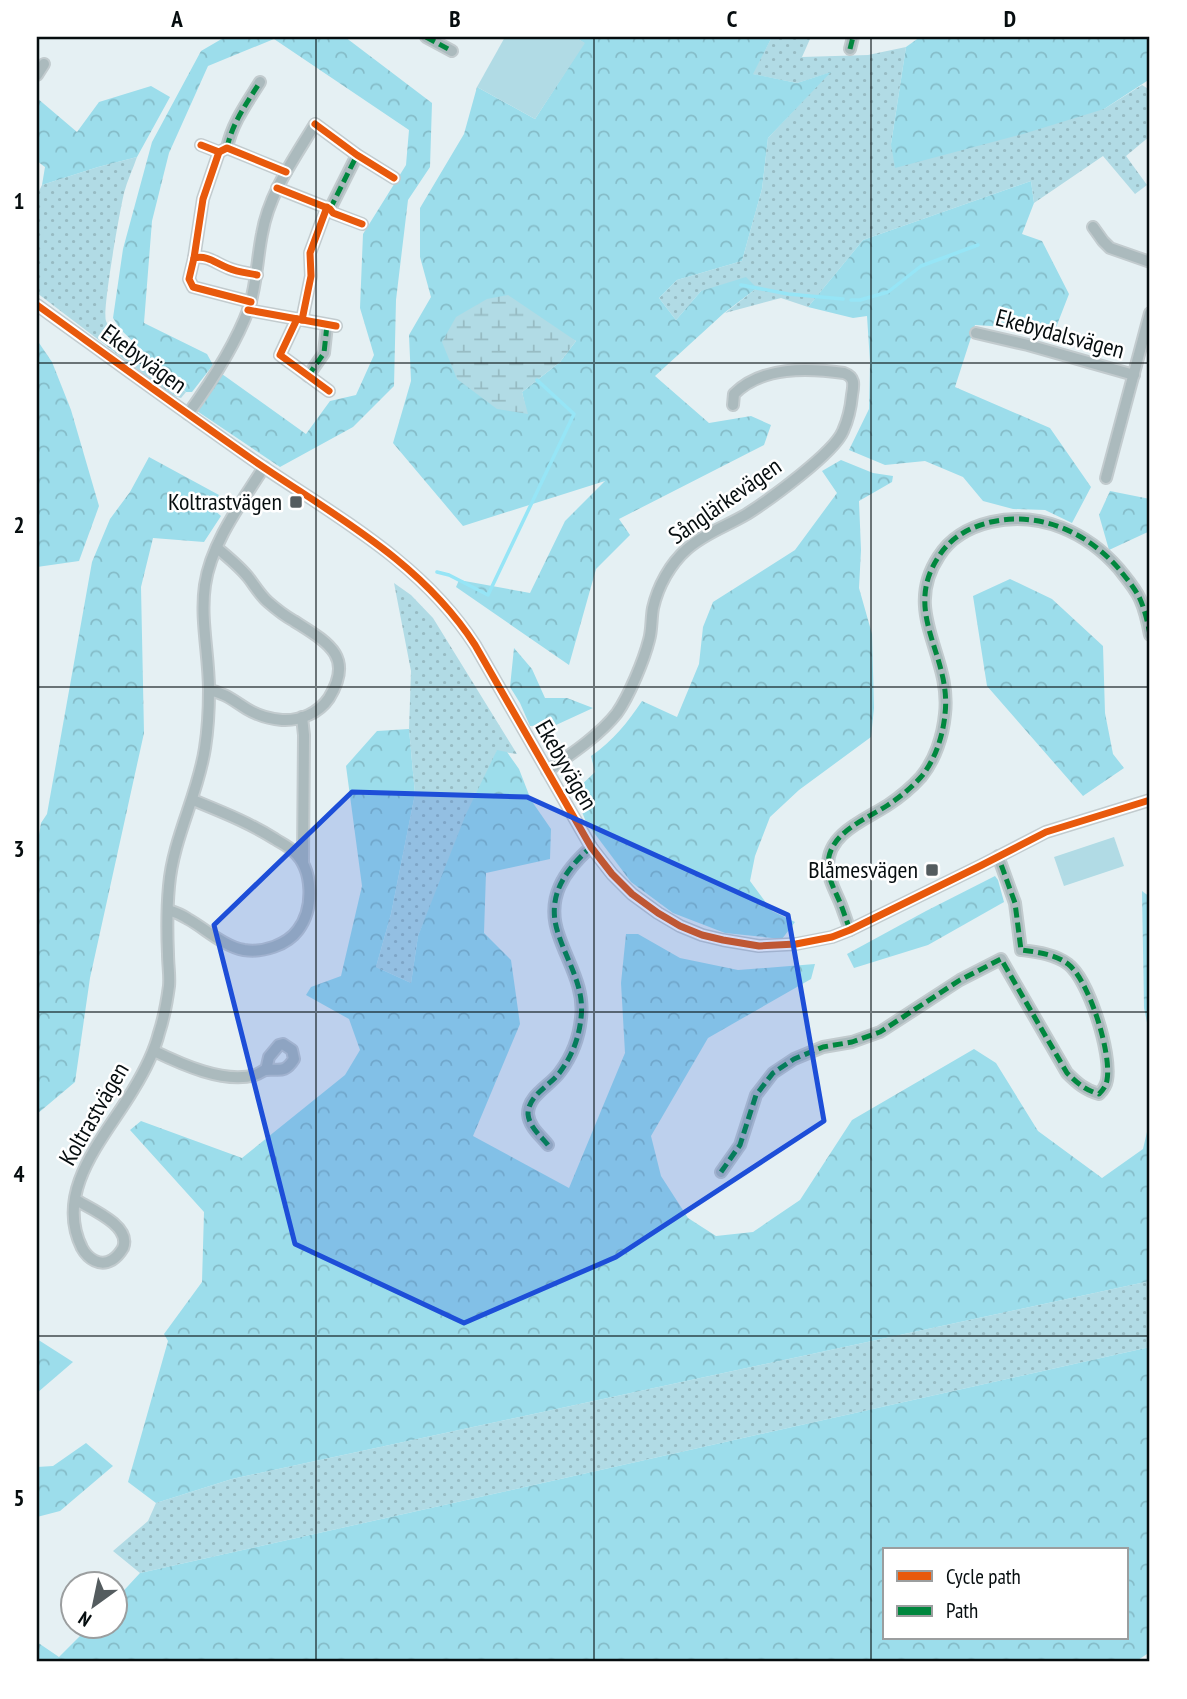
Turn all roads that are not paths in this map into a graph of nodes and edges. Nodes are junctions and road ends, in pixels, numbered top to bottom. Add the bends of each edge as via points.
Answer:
1 (428, 37) edge
2 (853, 37) edge
3 (850, 50) dead end
4 (452, 51) dead end
5 (44, 64) dead end
6 (37, 75) edge
7 (260, 82) dead end
8 (201, 145) dead end
9 (223, 150) junction
10 (357, 155) junction
11 (285, 172) junction
12 (394, 178) dead end
13 (277, 188) junction
14 (329, 208) junction
15 (362, 224) dead end
16 (1093, 227) dead end
17 (194, 258) junction
18 (1150, 262) edge
19 (257, 275) junction
20 (37, 305) edge
21 (249, 306) junction
22 (1150, 313) edge
23 (300, 320) junction
24 (976, 333) dead end
25 (308, 376) junction
26 (1134, 376) junction
27 (329, 391) dead end
28 (733, 405) dead end
29 (188, 414) junction
30 (264, 467) junction
31 (1106, 478) dead end
32 (217, 548) junction
33 (1150, 635) edge
34 (209, 690) junction
35 (302, 717) junction
36 (547, 771) junction
37 (192, 800) junction
38 (1150, 800) edge
39 (592, 847) junction
40 (998, 856) junction
41 (303, 862) junction
42 (168, 910) junction
43 (850, 930) junction
44 (1021, 950) junction
45 (1001, 960) junction
46 (153, 1051) junction
47 (266, 1070) dead end
48 (548, 1145) dead end
49 (721, 1172) dead end
50 (76, 1199) junction

1 - 4 street
2 - 3 street
5 - 6 street
7 - 9 street
8 - 9 street
9 - 11 street
9 - 17 street via 203,199
10 - 11 street via 315,124
10 - 12 street
10 - 14 street
11 - 13 street
13 - 14 street
13 - 19 street via 262,234
14 - 15 street
14 - 23 street via 310,253 311,276
16 - 18 street via 1110,248
17 - 19 street via 210,258 229,269
17 - 21 street via 189,279 193,287
19 - 21 street
20 - 29 street, Ekebyvägen
21 - 23 street
21 - 29 street via 237,337
22 - 26 street, Ekebydalsvägen
23 - 25 street via 280,355
23 - 25 street via 332,326 324,353
24 - 26 street, Ekebydalsvägen
25 - 27 street
26 - 31 street, Ekebydalsvägen
28 - 36 street, Sånglärkevägen via 734,394 753,379 790,370 849,374 854,384 844,430 831,449 748,513 698,540 677,559 656,598 642,662 616,714
29 - 30 street, Ekebyvägen
30 - 32 street, Koltrastvägen
30 - 36 street, Ekebyvägen via 388,551 429,586 468,633
32 - 34 street, Koltrastvägen via 205,585
32 - 35 street via 263,598 325,641 337,656 339,675 333,691 325,704
33 - 43 street via 1140,598 1127,579 1108,556 1061,527 1039,520 996,521 967,530 943,550 928,578 924,602 945,681 943,731 923,775 899,797 844,833 832,847 829,876
34 - 35 street via 262,716
34 - 37 street, Koltrastvägen via 205,751
35 - 41 street
36 - 39 street, Ekebyvägen
37 - 41 street via 245,821 293,850
37 - 42 street, Koltrastvägen via 180,831
38 - 40 street, Ekebyvägen via 1046,832
39 - 43 street, Ekebyvägen via 632,894 702,935 759,946 796,944
39 - 48 street via 559,884 555,900 558,934 574,970 582,1015 572,1053 531,1102 528,1112
40 - 43 street, Ekebyvägen
40 - 44 street via 1015,903
41 - 42 street via 309,887 306,914 287,941 268,948 226,944
42 - 46 street, Koltrastvägen via 169,985
44 - 45 street
44 - 45 street via 1055,957 1080,977 1096,1012 1105,1051 1107,1080 1099,1094 1080,1086 1067,1073
45 - 49 street via 960,980 880,1032 823,1047 773,1073 757,1095 740,1145
46 - 47 street, Koltrastvägen via 218,1074 243,1077
46 - 50 street, Koltrastvägen via 87,1164
50 - 50 street, Koltrastvägen via 77,1233 87,1255 101,1263 112,1260 124,1246 123,1234

